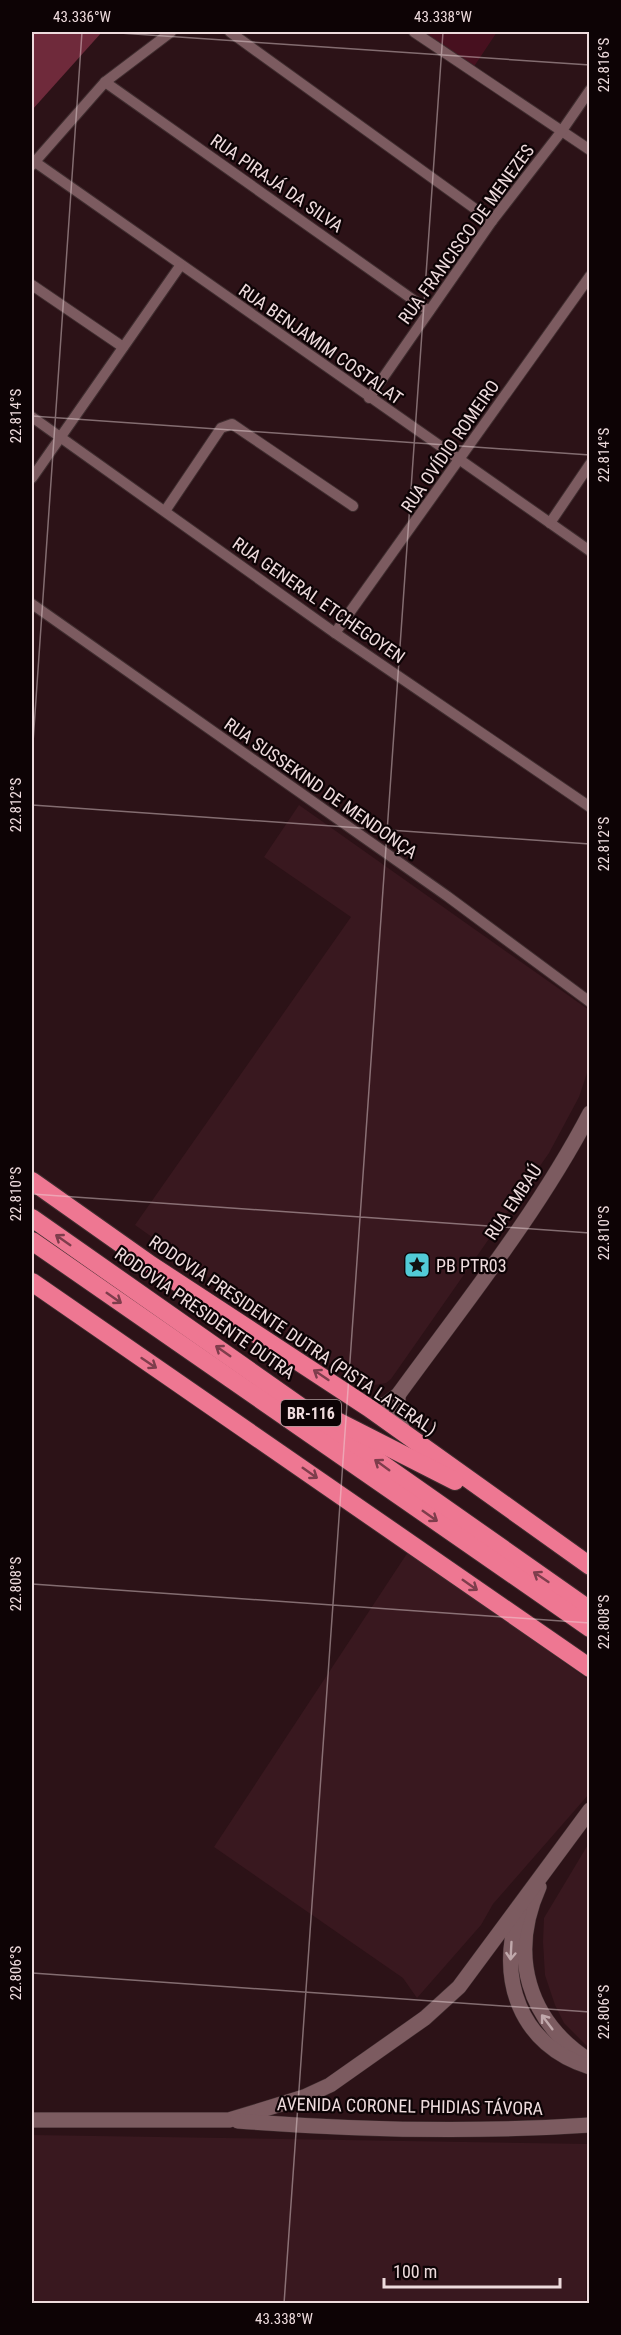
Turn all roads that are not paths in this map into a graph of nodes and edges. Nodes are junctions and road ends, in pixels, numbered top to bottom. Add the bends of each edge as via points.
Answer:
1 (171, 32) edge
2 (230, 32) edge
3 (414, 32) edge
4 (105, 82) junction
5 (590, 90) edge
6 (561, 132) junction
7 (590, 150) edge
8 (33, 164) edge
9 (492, 221) junction
10 (180, 266) junction
11 (590, 276) edge
12 (32, 285) edge
13 (429, 312) junction
14 (123, 346) junction
15 (369, 398) junction
16 (32, 417) edge
17 (60, 437) junction
18 (460, 462) junction
19 (590, 464) edge
20 (32, 478) edge
21 (353, 506) dead end
22 (165, 511) junction
23 (550, 523) junction
24 (590, 551) edge
25 (32, 604) edge
26 (335, 633) junction
27 (590, 807) edge
28 (590, 1002) edge
29 (590, 1113) edge
30 (32, 1181) edge
31 (32, 1218) edge
32 (32, 1241) edge
33 (32, 1282) edge
34 (282, 1392) junction
35 (398, 1395) junction
36 (369, 1408) junction
37 (404, 1433) junction
38 (510, 1510) junction
39 (590, 1566) edge
40 (590, 1610) edge
41 (590, 1628) edge
42 (590, 1668) edge
43 (590, 1810) edge
44 (551, 1863) junction
45 (526, 1895) junction
46 (590, 2061) edge
47 (590, 2067) edge
48 (32, 2120) edge
49 (229, 2120) junction
50 (590, 2126) edge

1 - 4 street
2 - 9 street
3 - 6 street
4 - 8 street
4 - 13 street, RUA PIRAJÁ DA SILVA
5 - 6 street, RUA FRANCISCO DE MENEZES
6 - 7 street
6 - 9 street, RUA FRANCISCO DE MENEZES
8 - 10 street, RUA BENJAMIM COSTALAT
9 - 13 street, RUA FRANCISCO DE MENEZES
10 - 14 street
10 - 15 street, RUA BENJAMIM COSTALAT
11 - 18 street, RUA OVÍDIO ROMEIRO
12 - 14 street
13 - 15 street, RUA FRANCISCO DE MENEZES
14 - 17 street
15 - 18 street, RUA BENJAMIM COSTALAT
16 - 17 street, RUA GENERAL ETCHEGOYEN
17 - 20 street
17 - 22 street, RUA GENERAL ETCHEGOYEN
18 - 23 street, RUA BENJAMIM COSTALAT
18 - 26 street, RUA OVÍDIO ROMEIRO
19 - 23 street
21 - 22 street via 232,424 221,428
22 - 26 street, RUA GENERAL ETCHEGOYEN
23 - 24 street, RUA BENJAMIM COSTALAT
25 - 28 street, RUA SUSSEKIND DE MENDONÇA via 447,896
26 - 27 street, RUA GENERAL ETCHEGOYEN
29 - 35 street, RUA EMBAÚ via 557,1172 511,1240
36 -> 30 highway, RODOVIA PRESIDENTE DUTRA (PISTA LATERAL) / BR-116 via 143,1260
34 -> 31 highway, RODOVIA PRESIDENTE DUTRA / BR-116
32 -> 41 highway, BR-116
33 -> 42 highway, BR-116
34 - 38 highway
40 -> 34 highway, RODOVIA PRESIDENTE DUTRA / BR-116
35 - 36 street, RUA EMBAÚ via 386,1404
35 - 37 street via 398,1417
36 - 37 highway, RODOVIA PRESIDENTE DUTRA (PISTA LATERAL) / BR-116
37 - 38 highway, RODOVIA PRESIDENTE DUTRA (PISTA LATERAL) / BR-116
38 - 39 highway, RODOVIA PRESIDENTE DUTRA (PISTA LATERAL) / BR-116
43 - 44 street, AVENIDA CORONEL PHIDIAS TÁVORA
44 - 45 street, AVENIDA CORONEL PHIDIAS TÁVORA
46 -> 44 street via 561,2039 545,2020 529,1983 525,1954 528,1922 536,1893
45 -> 47 street via 512,1939 515,1995 528,2023 545,2044 565,2059
45 - 49 street, AVENIDA CORONEL PHIDIAS TÁVORA via 463,1981 425,2018 330,2085
48 - 49 street, AVENIDA CORONEL PHIDIAS TÁVORA
49 - 50 street, AVENIDA CORONEL PHIDIAS TÁVORA via 316,2127

